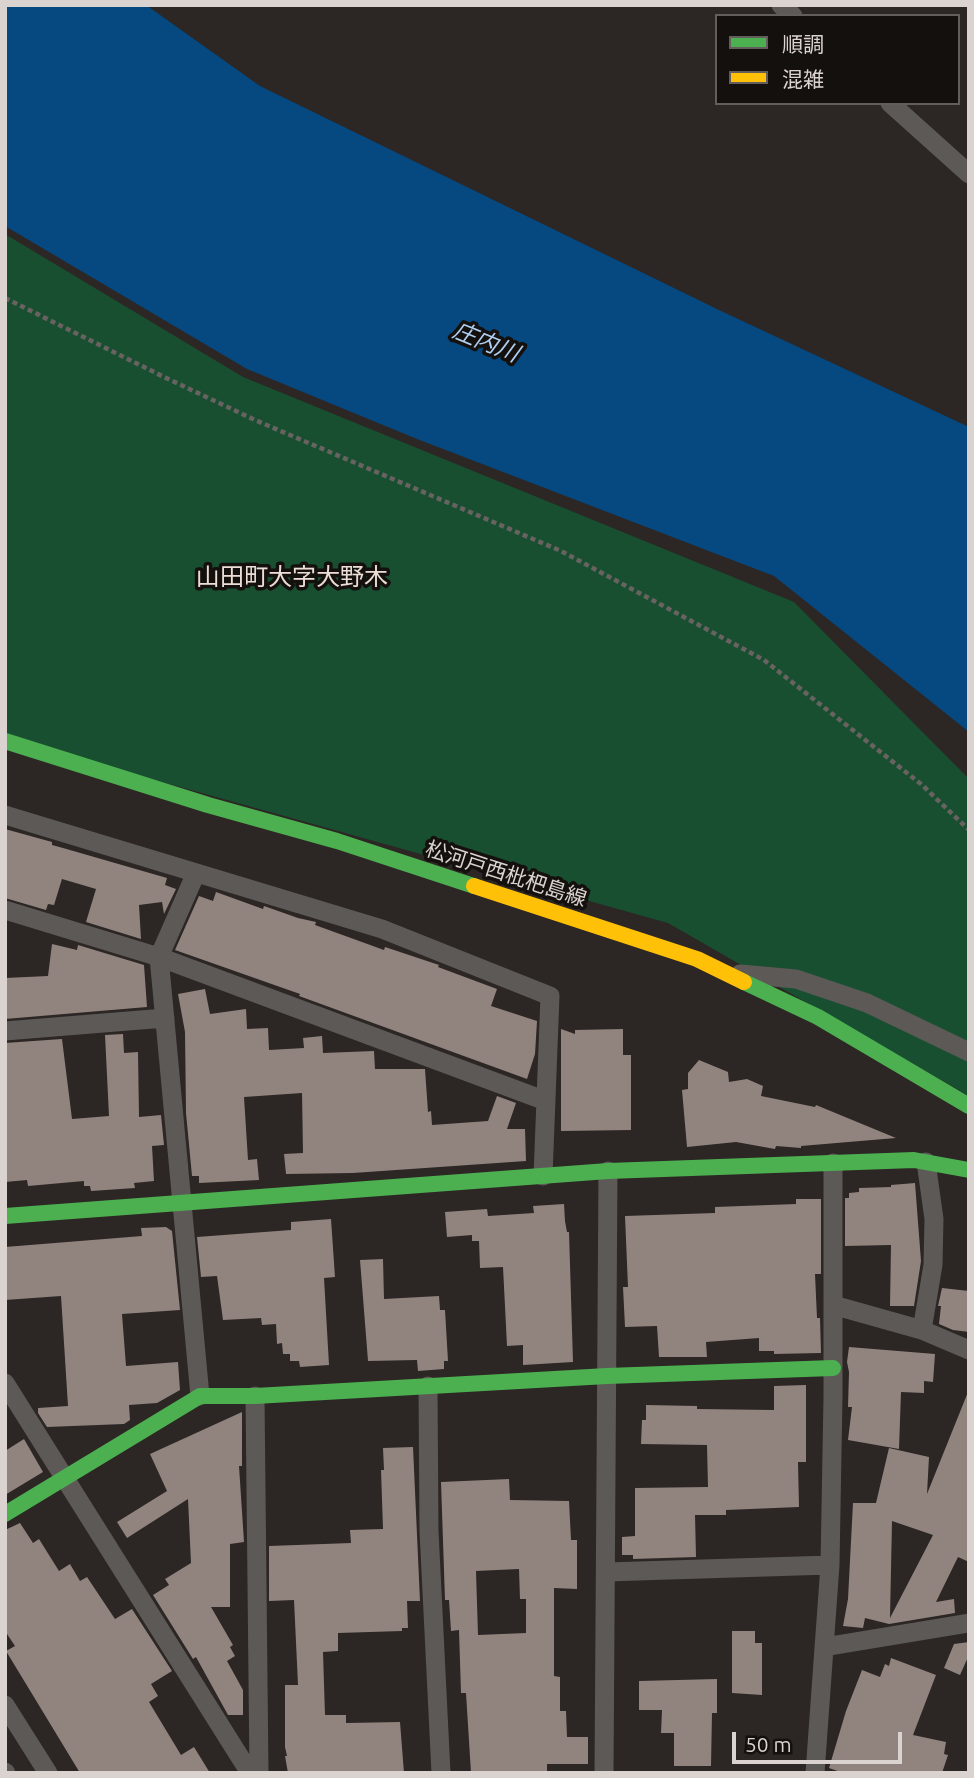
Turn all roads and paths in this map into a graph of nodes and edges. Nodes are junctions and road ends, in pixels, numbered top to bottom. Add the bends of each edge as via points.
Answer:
1 (892, 105) edge
2 (969, 174) edge
3 (5, 298) edge
4 (5, 741) edge
5 (5, 815) edge
6 (969, 830) edge
7 (196, 873) junction
8 (5, 910) edge
9 (159, 957) junction
10 (726, 973) junction
11 (165, 1018) junction
12 (5, 1031) edge
13 (969, 1052) edge
14 (546, 1101) junction
15 (969, 1106) edge
16 (926, 1162) junction
17 (833, 1163) junction
18 (969, 1170) edge
19 (608, 1171) junction
20 (543, 1176) junction
21 (183, 1203) junction
22 (5, 1216) edge
23 (833, 1305) junction
24 (922, 1331) junction
25 (969, 1350) edge
26 (833, 1368) junction
27 (607, 1376) junction
28 (5, 1383) edge
29 (428, 1386) junction
30 (200, 1396) junction
31 (255, 1396) junction
32 (65, 1478) junction
33 (5, 1514) edge
34 (830, 1565) junction
35 (606, 1572) junction
36 (969, 1623) edge
37 (824, 1647) junction
38 (5, 1705) edge
39 (48, 1773) edge
40 (250, 1773) edge
41 (259, 1773) edge
42 (441, 1773) edge
43 (604, 1773) edge
44 (815, 1773) edge

1 - 2 street
3 - 6 path via 255,420 561,551 764,660 921,784
4 - 10 street, 松河戸西枇杷島線 via 363,849 697,959
5 - 7 street
7 - 9 street
7 - 14 street via 382,929 550,996
8 - 9 street
9 - 11 street
9 - 14 street
10 - 13 street via 796,979 867,1003
10 - 15 street, 松河戸西枇杷島線 via 818,1017
11 - 12 street
11 - 21 street
14 - 20 street
16 - 17 street
16 - 18 street
16 - 24 street via 934,1219 933,1265
17 - 19 street
17 - 23 street
19 - 20 street
19 - 27 street
20 - 21 street
21 - 22 street
21 - 30 street
23 - 24 street
23 - 26 street
24 - 25 street
26 - 27 street
26 - 34 street
27 - 29 street
27 - 35 street
28 - 32 street
29 - 31 street
29 - 42 street via 429,1531
30 - 31 street
30 - 32 street
31 - 41 street
32 - 33 street
32 - 40 street
34 - 35 street
34 - 37 street
35 - 43 street
36 - 37 street
37 - 44 street
38 - 39 street

